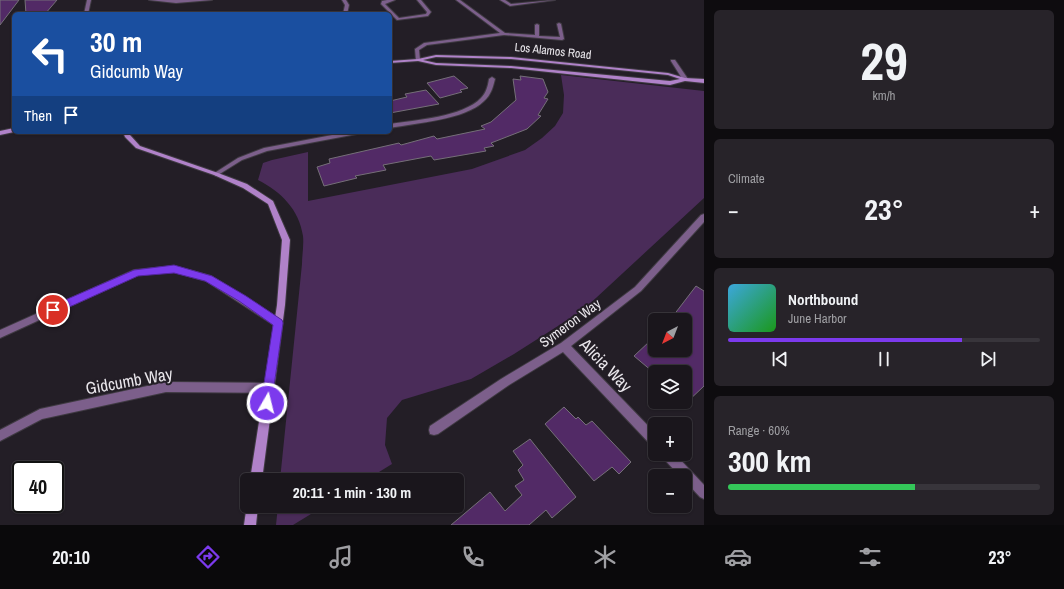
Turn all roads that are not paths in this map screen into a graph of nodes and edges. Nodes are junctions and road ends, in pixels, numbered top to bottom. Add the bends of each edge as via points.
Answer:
1 (89, 0) edge
2 (152, 0) edge
3 (210, 0) edge
4 (344, 0) edge
5 (393, 0) edge
6 (428, 0) edge
7 (458, 0) edge
8 (502, 0) edge
9 (553, 0) edge
10 (420, 1) edge
11 (86, 12) edge
12 (346, 12) edge
13 (391, 12) edge
14 (392, 13) edge
15 (398, 19) junction
16 (392, 20) edge
17 (559, 24) dead end
18 (537, 25) dead end
19 (504, 34) junction
20 (537, 37) junction
21 (418, 60) junction
22 (672, 61) dead end
23 (392, 62) edge
24 (492, 79) dead end
25 (685, 79) junction
26 (704, 81) edge
27 (392, 126) edge
28 (12, 130) edge
29 (0, 133) edge
30 (126, 134) edge
31 (346, 134) edge
32 (216, 174) junction
33 (704, 217) edge
34 (278, 323) junction
35 (0, 334) edge
36 (564, 346) junction
37 (269, 388) junction
38 (434, 430) dead end
39 (648, 434) edge
40 (0, 436) edge
41 (674, 461) edge
42 (257, 473) edge
43 (704, 493) edge
44 (251, 513) edge
45 (250, 525) edge

1 - 11 street
2 - 3 street
4 - 12 street
5 - 13 street via 383,2
6 - 10 street
7 - 19 street
8 - 9 street via 510,5
10 - 15 street via 429,12 428,15
14 - 15 street
15 - 16 street
17 - 20 street via 562,39
18 - 20 street
19 - 20 street
19 - 21 street via 474,37 471,42 449,41 420,46 417,49
21 - 23 main road, Los Alamos Road
21 - 25 main road, Los Alamos Road via 436,64 518,67 670,83
21 - 25 main road, Los Alamos Road via 436,56 511,58 668,74
22 - 25 street
24 - 27 street via 489,92 481,102 459,114
25 - 26 main road, Los Alamos Road
28 - 29 main road
30 - 32 main road via 138,147
31 - 32 street via 266,149 240,159
32 - 34 main road via 245,186 271,203 286,240
33 - 36 street, Symeron Way via 638,289
34 - 35 street via 208,278 174,269 137,272
34 - 37 main road
36 - 38 street, Symeron Way
36 - 39 street, Alicia Way
37 - 40 street, Gidcumb Way via 166,387 40,414
37 - 42 main road
41 - 43 street
44 - 45 main road

